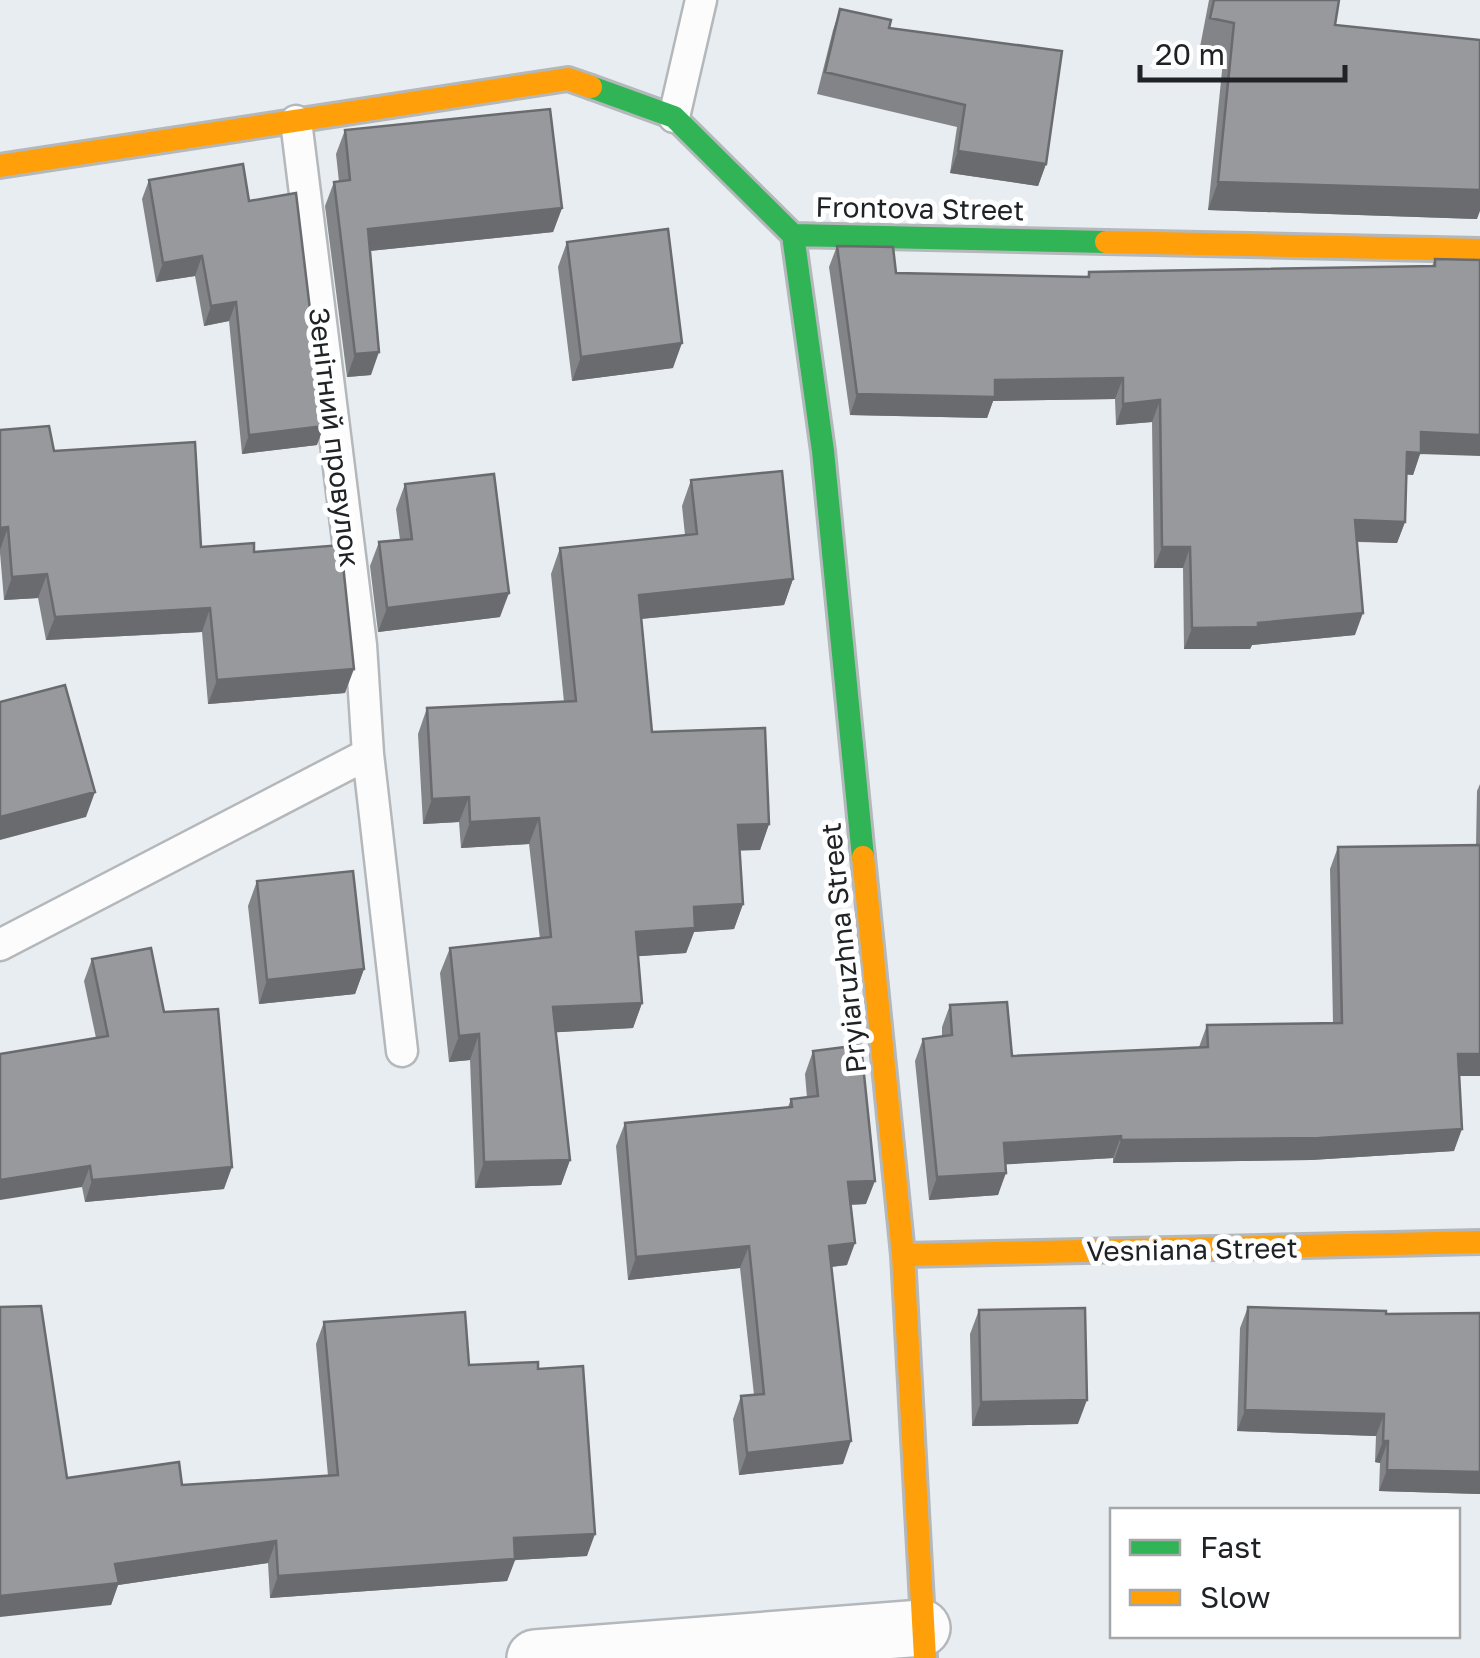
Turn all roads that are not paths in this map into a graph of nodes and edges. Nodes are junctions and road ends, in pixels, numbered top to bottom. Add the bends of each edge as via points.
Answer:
1 (702, 0) edge
2 (674, 117) junction
3 (296, 120) junction
4 (0, 166) edge
5 (792, 235) junction
6 (1480, 250) edge
7 (368, 754) junction
8 (0, 945) edge
9 (402, 1050) dead end
10 (1480, 1242) edge
11 (904, 1255) junction
12 (923, 1643) edge
13 (535, 1658) edge

1 - 2 lane
2 - 3 street, Frontova Street via 568,79
2 - 5 street, Frontova Street
3 - 4 street, Frontova Street
3 - 7 lane, Зенітний провулок via 361,645
5 - 6 street, Frontova Street
5 - 11 street, Pryiaruzhna Street via 823,452
7 - 8 lane
7 - 9 lane, Зенітний провулок
10 - 11 street, Vesniana Street
11 - 12 street, Pryiaruzhna Street
12 - 13 street

